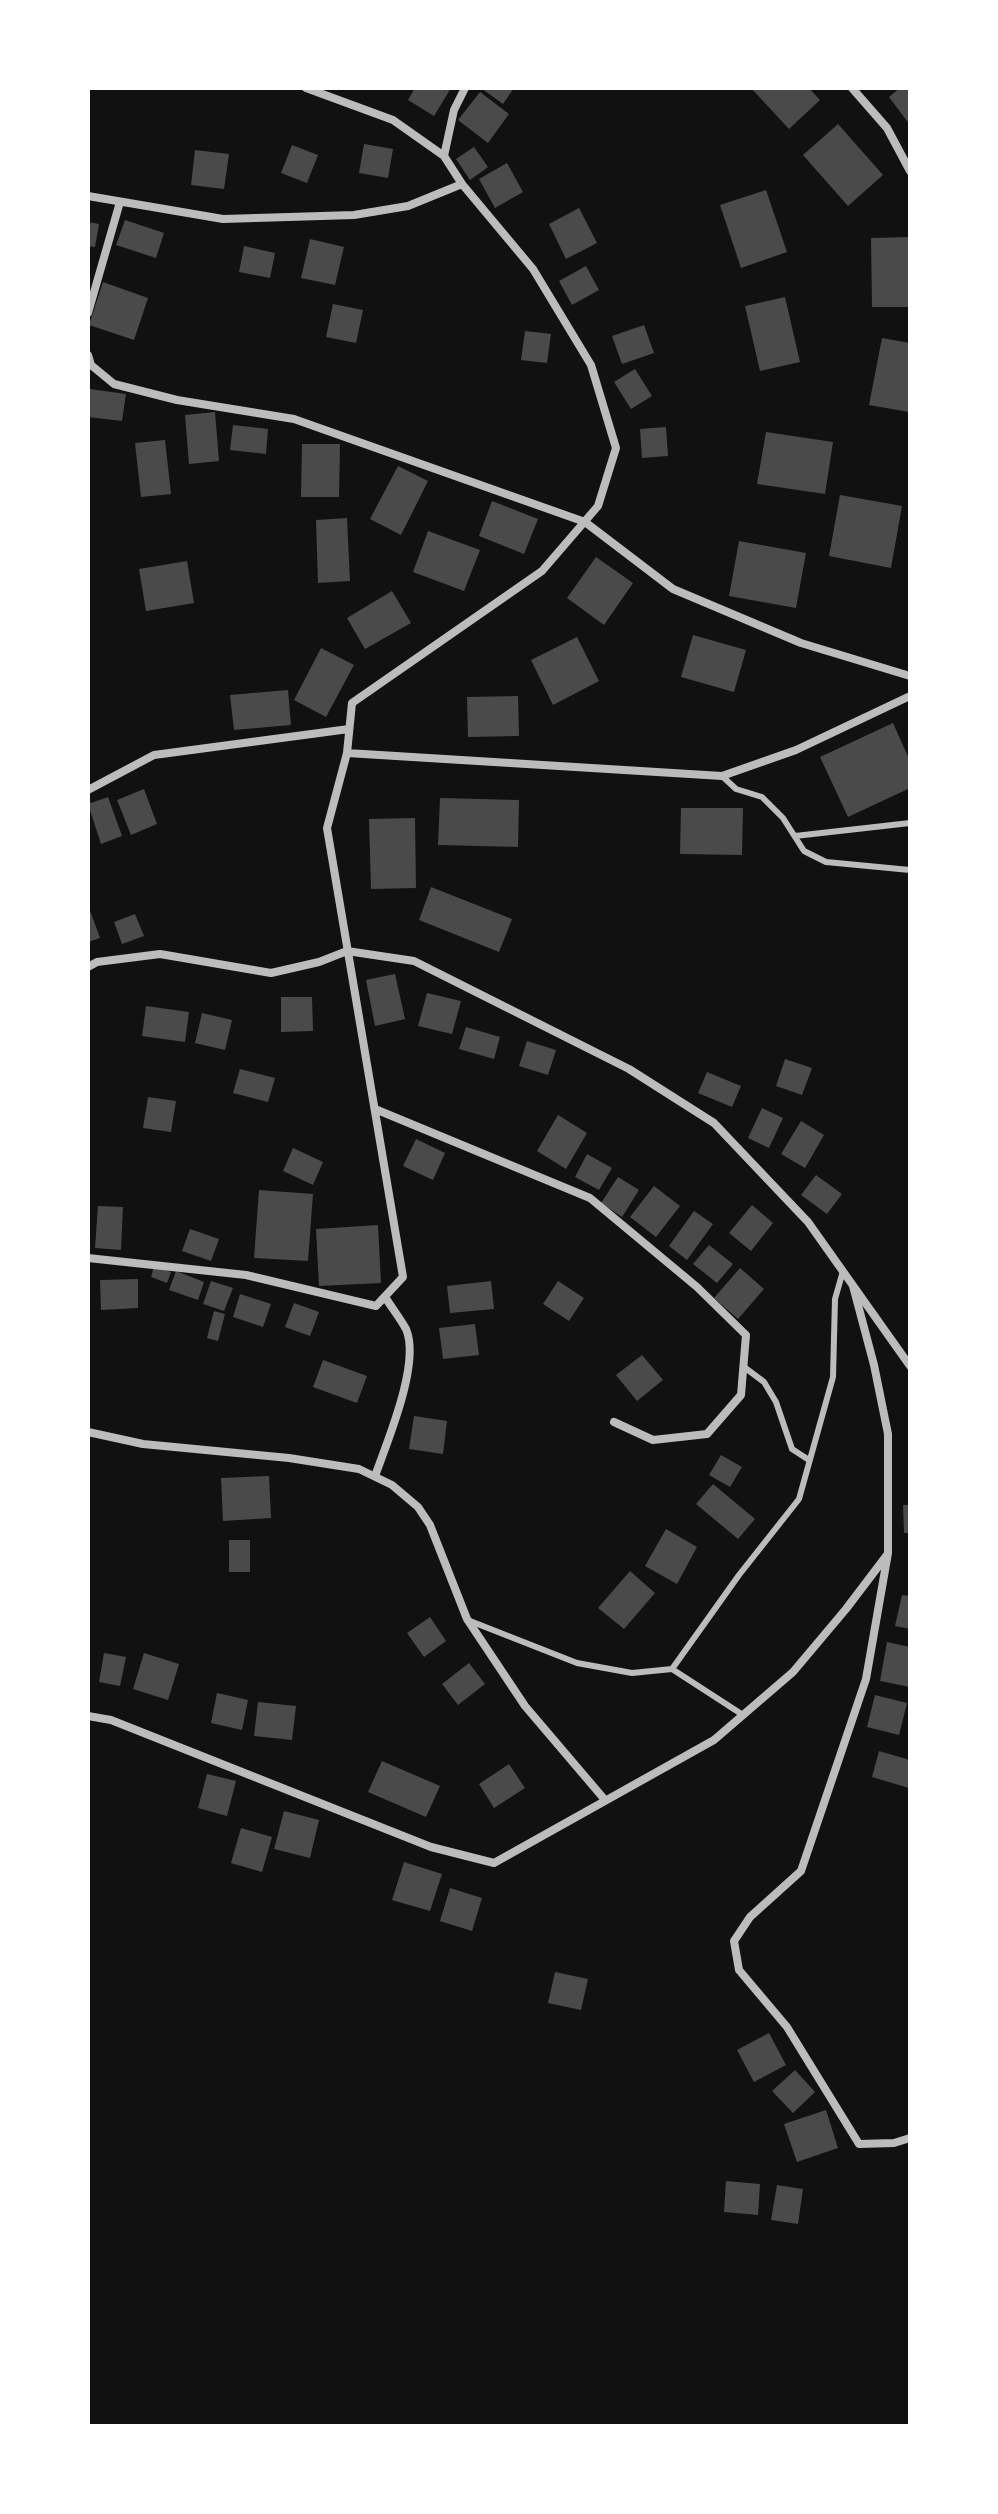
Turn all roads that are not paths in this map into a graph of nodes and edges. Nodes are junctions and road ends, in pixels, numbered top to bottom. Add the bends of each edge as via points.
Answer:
1 (306, 88) edge
2 (465, 88) edge
3 (852, 88) edge
4 (444, 156) junction
5 (910, 171) edge
6 (462, 184) junction
7 (88, 196) edge
8 (120, 202) junction
9 (88, 313) edge
10 (88, 355) edge
11 (585, 522) junction
12 (910, 676) edge
13 (910, 696) edge
14 (349, 729) junction
15 (347, 753) junction
16 (722, 776) junction
17 (88, 790) edge
18 (910, 823) edge
19 (795, 836) junction
20 (910, 870) edge
21 (347, 951) junction
22 (88, 967) edge
23 (375, 1109) junction
24 (88, 1258) edge
25 (843, 1271) junction
26 (853, 1286) junction
27 (385, 1297) junction
28 (908, 1359) edge
29 (744, 1367) junction
30 (614, 1422) dead end
31 (88, 1432) edge
32 (809, 1460) junction
33 (375, 1476) junction
34 (888, 1553) junction
35 (467, 1619) junction
36 (672, 1669) junction
37 (743, 1715) junction
38 (88, 1716) edge
39 (605, 1800) junction
40 (910, 2138) edge

1 - 4 street via 393,120
2 - 4 street via 454,110
3 - 5 street via 887,128
4 - 6 street
6 - 8 street via 408,206 354,215 223,219
6 - 11 street via 533,269 591,365 616,448 598,506
7 - 8 street
8 - 9 street
10 - 11 street via 91,365 114,384 294,419
11 - 12 street via 673,589 801,643
11 - 14 street via 542,571 352,703
13 - 16 street via 796,750
14 - 15 street
14 - 17 street via 154,755
15 - 16 street
15 - 21 street via 327,828
16 - 19 lane via 736,789 762,797
18 - 19 lane
19 - 20 lane via 804,851 826,862
21 - 22 street via 271,973 160,954
21 - 23 street
21 - 25 street via 414,961 629,1069 714,1123 808,1222
23 - 27 street via 403,1277
23 - 29 street via 590,1198 746,1335
24 - 27 street via 246,1275 376,1306
25 - 26 street
25 - 32 lane via 835,1299 833,1377
26 - 28 street
26 - 34 street via 888,1434
27 - 33 street via 410,1346 404,1393
29 - 30 street via 741,1395 707,1434 653,1440
29 - 32 lane via 764,1382 792,1449
31 - 33 street via 143,1444 359,1469
32 - 36 lane via 799,1499
33 - 35 street via 418,1507 430,1525
34 - 37 street via 793,1672
34 - 40 street via 866,1679 801,1871 750,1917 734,1941 739,1970 787,2027 859,2144
35 - 36 lane via 577,1663 632,1673
35 - 39 street via 525,1706
36 - 37 lane
37 - 39 street via 714,1740
38 - 39 street via 111,1720 431,1847 494,1863

